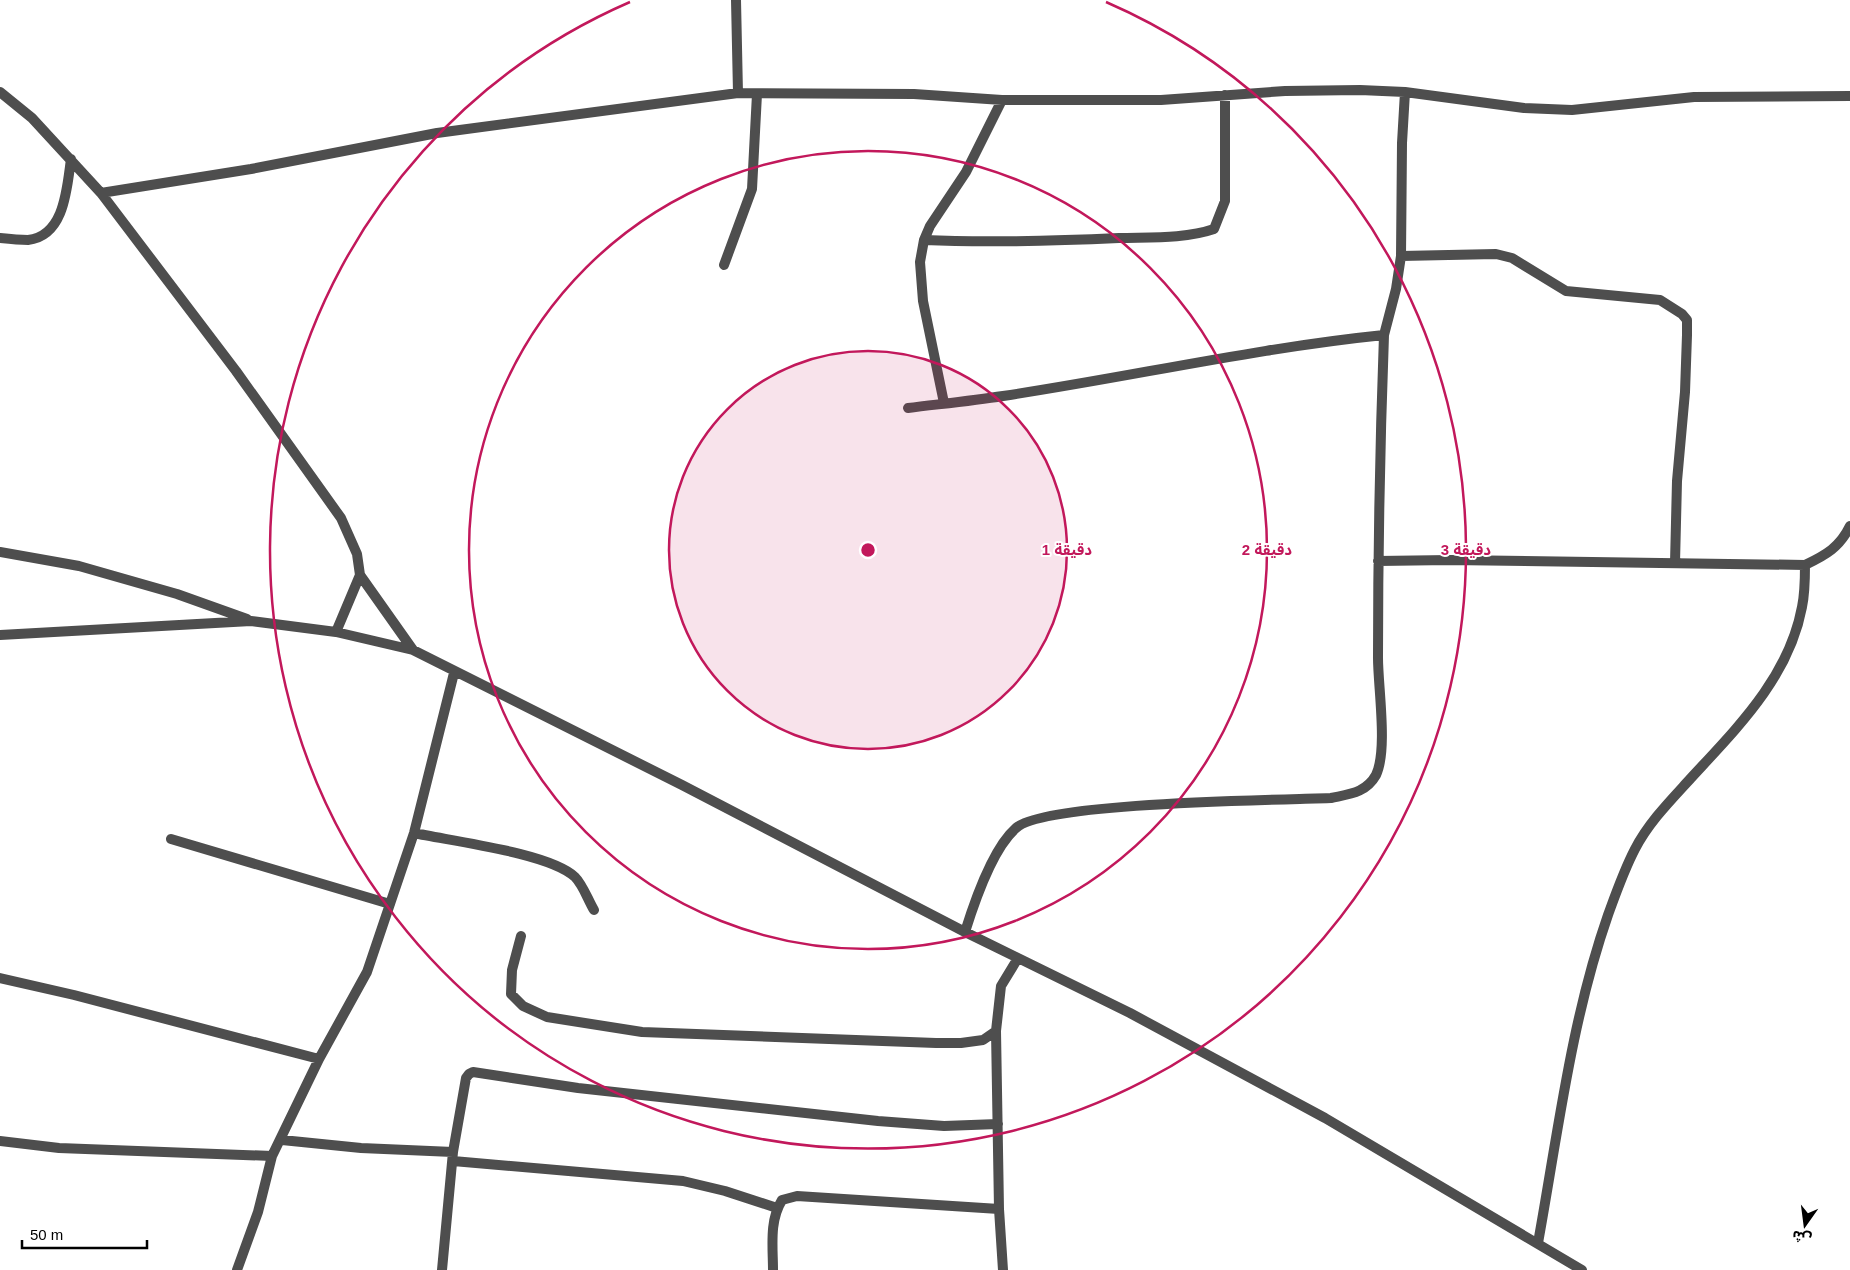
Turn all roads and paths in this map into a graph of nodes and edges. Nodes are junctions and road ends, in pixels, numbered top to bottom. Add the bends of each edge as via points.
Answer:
1 (736, 0) edge
2 (0, 92) edge
3 (1405, 92) junction
4 (738, 93) junction
5 (757, 94) junction
6 (1225, 95) junction
7 (1850, 96) edge
8 (1002, 100) junction
9 (71, 159) junction
10 (101, 193) junction
11 (0, 238) edge
12 (924, 240) junction
13 (1401, 256) junction
14 (724, 265) dead end
15 (1384, 335) junction
16 (944, 404) junction
17 (908, 408) dead end
18 (1850, 526) edge
19 (0, 552) edge
20 (1378, 561) junction
21 (1675, 563) junction
22 (1805, 565) junction
23 (360, 575) junction
24 (251, 621) junction
25 (336, 632) junction
26 (0, 635) edge
27 (413, 650) junction
28 (454, 673) junction
29 (414, 833) junction
30 (171, 840) dead end
31 (390, 904) junction
32 (594, 910) dead end
33 (965, 932) junction
34 (521, 936) dead end
35 (1018, 958) junction
36 (0, 978) edge
37 (996, 1032) junction
38 (319, 1059) junction
39 (998, 1124) junction
40 (282, 1140) junction
41 (0, 1141) edge
42 (272, 1156) junction
43 (453, 1156) junction
44 (777, 1208) junction
45 (999, 1209) junction
46 (1538, 1243) junction
47 (237, 1270) edge
48 (442, 1270) edge
49 (773, 1270) edge
50 (1003, 1270) edge
51 (1582, 1270) edge

1 - 4 street
2 - 9 street via 32,118
3 - 6 street via 1285,91
3 - 7 street via 1524,108 1572,110 1694,98
3 - 13 street
4 - 5 street
4 - 10 street via 437,133 251,169
5 - 8 street via 914,94
5 - 14 street via 752,189
6 - 8 street via 1161,100
6 - 12 street via 1225,201 1214,229 1186,234 1081,240 992,243
8 - 12 street via 966,172
9 - 10 street
9 - 11 street via 64,202 47,233 29,240
10 - 23 street via 236,371 341,518 357,554
12 - 16 street via 920,262 923,301
13 - 15 street
13 - 21 street via 1496,254 1520,262 1566,291 1660,300 1682,314 1687,320 1687,335
15 - 16 street via 1213,358 1012,395
15 - 20 street
16 - 17 street
18 - 22 street via 1833,551
19 - 24 street via 78,566 177,594
20 - 21 street
20 - 33 street via 1381,747 1376,773 1369,785 1358,792 1331,798 1082,810 1026,820 1015,828 995,859 975,900
21 - 22 street
22 - 46 street via 1803,605 1783,664 1754,710 1660,812 1636,848 1620,882 1594,957 1573,1041
23 - 25 street
23 - 27 street
24 - 25 street
24 - 26 street
25 - 27 street
27 - 28 street
28 - 29 street
28 - 33 street via 682,785
29 - 31 street
29 - 32 street via 558,865 576,877
30 - 31 street
31 - 38 street via 367,972
33 - 35 street
34 - 37 street via 512,970 511,994 523,1006 547,1017 642,1032 850,1041 961,1043 983,1040
35 - 37 street via 1001,986
35 - 46 street via 1130,1013 1326,1118
36 - 38 street
37 - 39 street
38 - 40 street
39 - 43 street via 944,1126 878,1121 578,1088 473,1072 466,1078
39 - 45 street
40 - 42 street
40 - 43 street
41 - 42 street via 59,1148
42 - 47 street via 258,1212
43 - 44 street via 683,1181
43 - 48 street
44 - 45 street via 782,1200 797,1196
44 - 49 street via 773,1220
45 - 50 street
46 - 51 street

